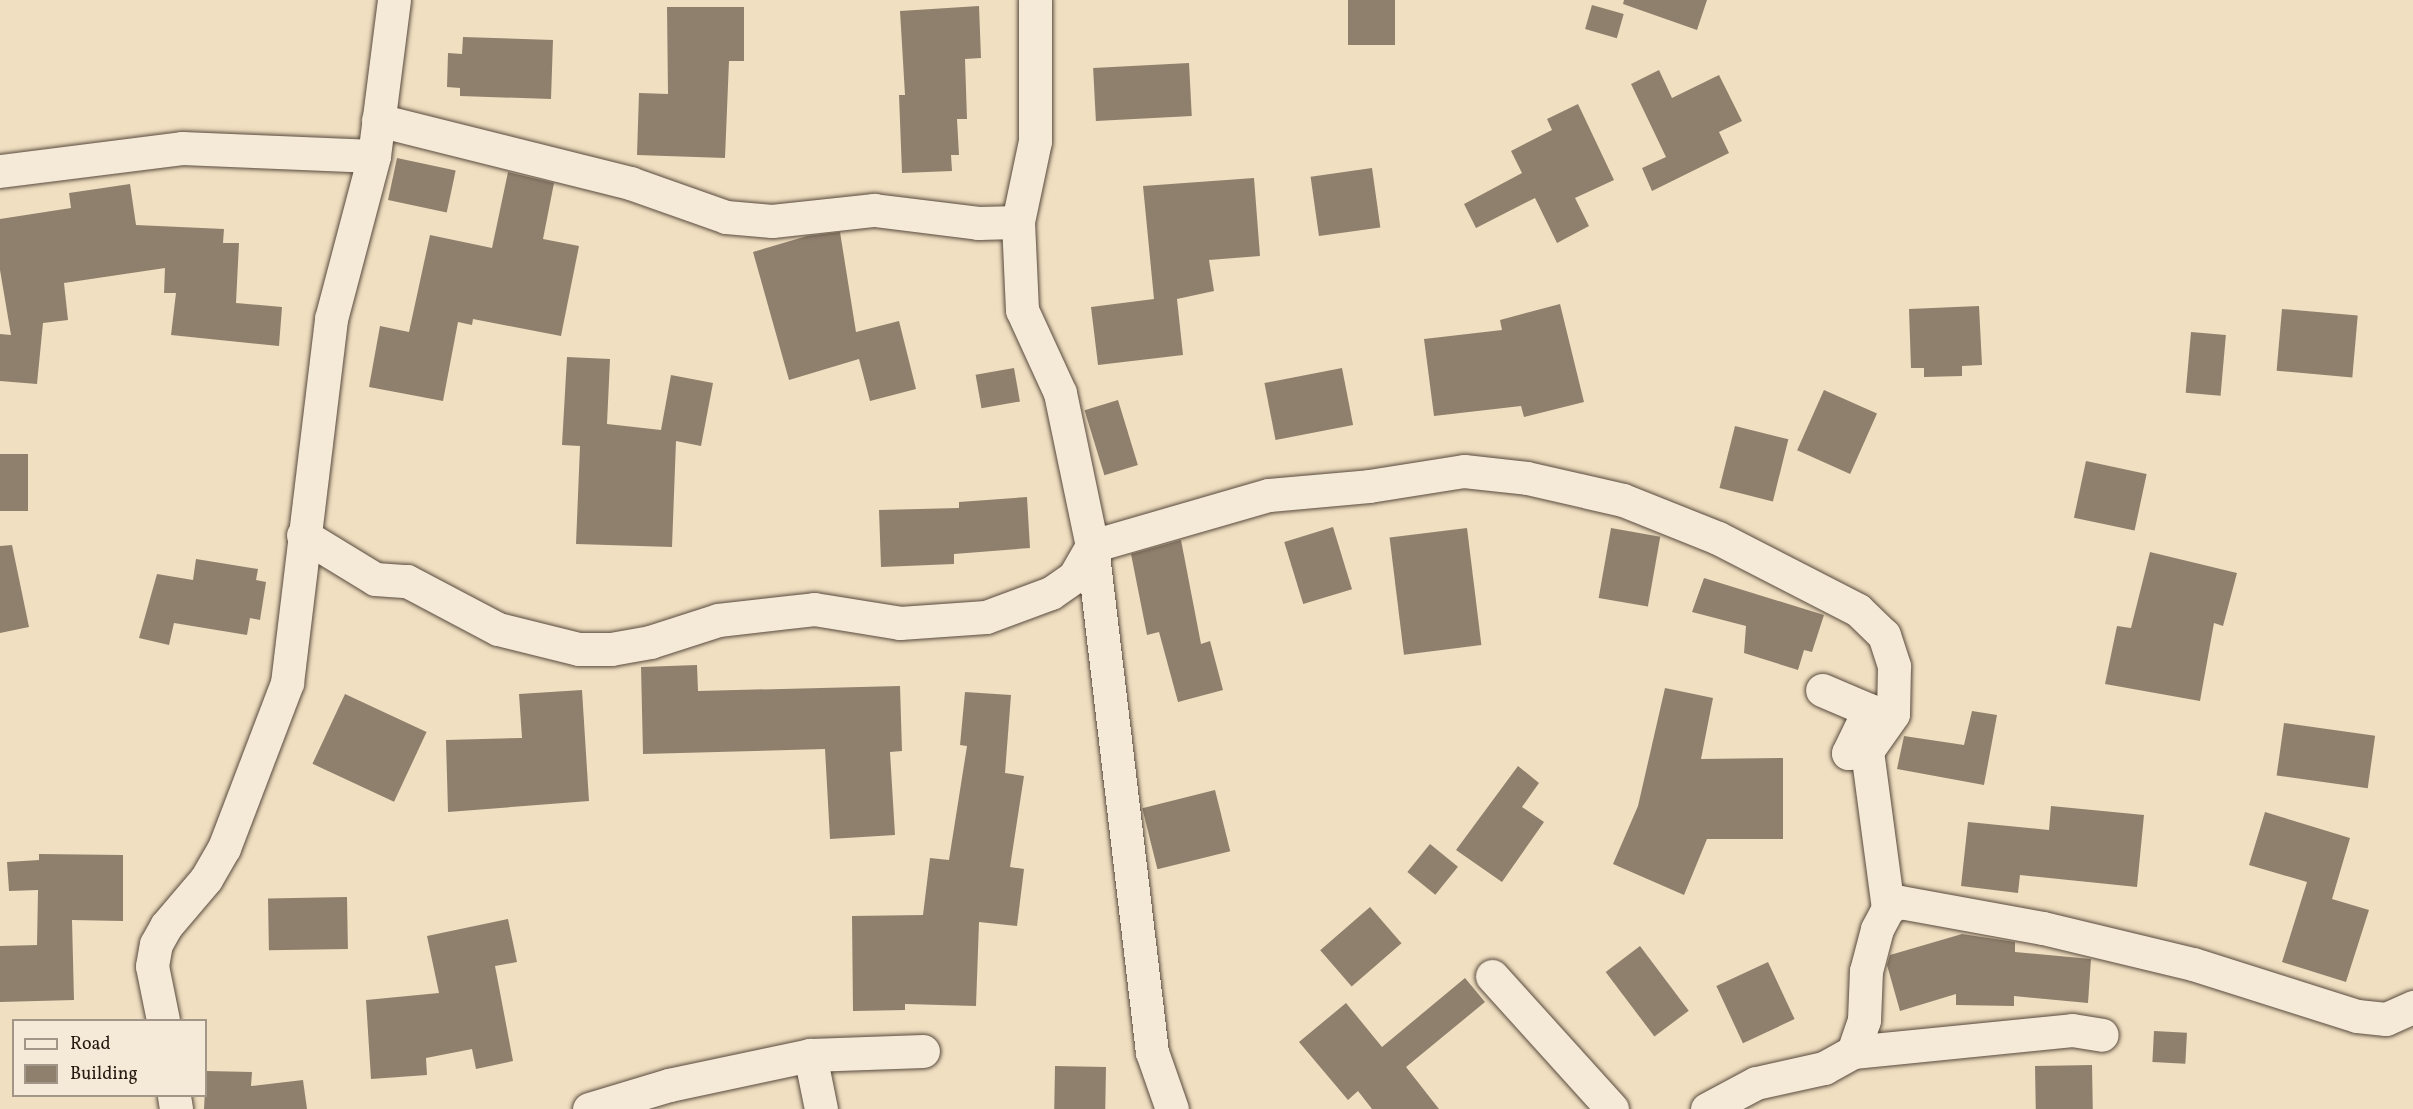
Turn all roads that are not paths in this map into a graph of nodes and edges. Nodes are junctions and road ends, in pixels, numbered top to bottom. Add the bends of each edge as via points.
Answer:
1 (394, 0) edge
2 (1035, 0) edge
3 (378, 120) junction
4 (374, 156) junction
5 (0, 171) edge
6 (1018, 222) junction
7 (303, 535) junction
8 (1092, 546) junction
9 (1822, 690) dead end
10 (1867, 751) junction
11 (1888, 908) junction
12 (1492, 976) dead end
13 (2413, 1007) edge
14 (163, 1019) edge
15 (2102, 1035) dead end
16 (923, 1051) dead end
17 (1853, 1052) junction
18 (810, 1055) junction
19 (589, 1109) edge
20 (821, 1109) edge
21 (1172, 1109) edge
22 (1612, 1109) edge
23 (1707, 1109) edge

1 - 3 street
2 - 6 street via 1035,141
3 - 4 street
3 - 6 street via 630,183 726,217 772,221 874,210 978,223
4 - 5 street via 182,148
4 - 7 street via 331,319
6 - 8 street via 1022,310 1060,393
7 - 8 street via 375,579 406,581 498,629 579,649 611,649 650,642 718,620 814,609 900,622 986,617 1051,593 1074,577
7 - 14 street via 287,683 224,848 206,879 166,926 156,944 152,966
8 - 10 street via 1269,495 1369,486 1464,471 1527,478 1623,500 1718,538 1858,610 1884,636 1894,666 1893,714
8 - 21 street via 1151,1040
9 - 10 street via 1869,710 1848,753
10 - 11 street
11 - 13 street via 1900,902 2043,928 2193,964 2357,1016 2386,1019
11 - 17 street via 1876,928 1866,971 1864,1020
12 - 22 street
15 - 17 street via 2072,1030
16 - 18 street
17 - 23 street via 1824,1068 1756,1083
18 - 19 street via 669,1085
18 - 20 street

